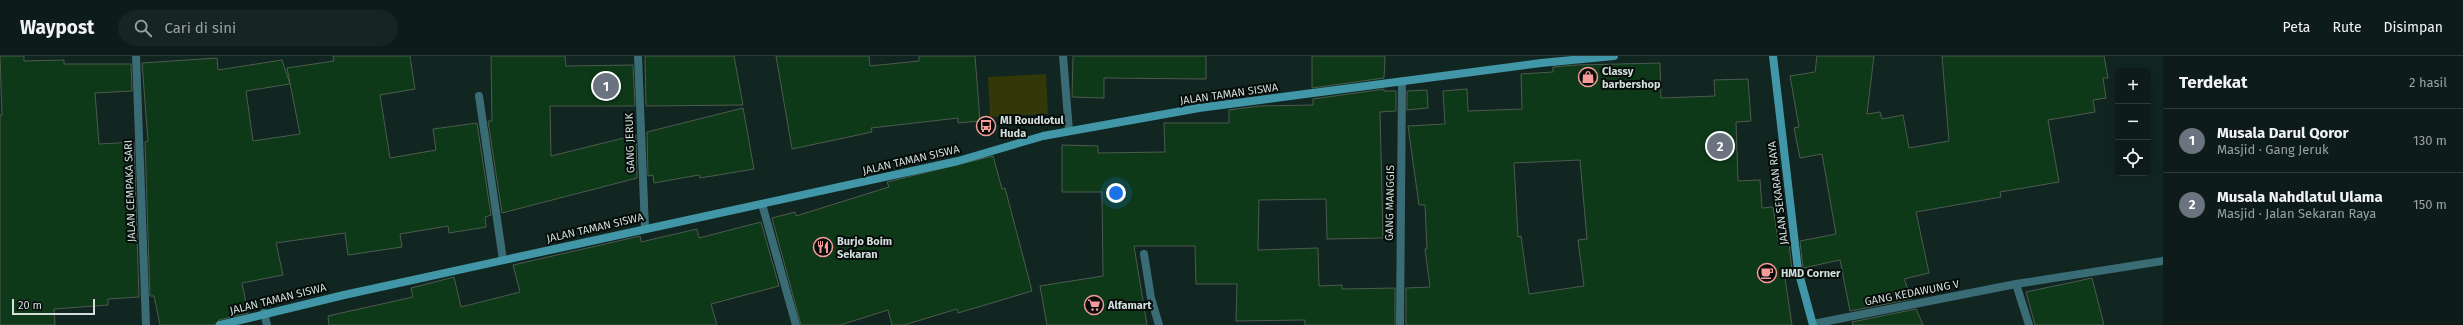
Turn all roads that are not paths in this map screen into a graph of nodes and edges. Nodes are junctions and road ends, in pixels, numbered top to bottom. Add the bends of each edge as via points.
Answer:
1 (136, 56) edge
2 (638, 56) edge
3 (1063, 56) edge
4 (1614, 56) edge
5 (1773, 56) edge
6 (1541, 60) edge
7 (1402, 82) junction
8 (478, 96) dead end
9 (1069, 131) junction
10 (762, 204) junction
11 (645, 228) junction
12 (1144, 254) dead end
13 (503, 260) junction
14 (2163, 261) edge
15 (2016, 284) junction
16 (264, 313) junction
17 (146, 325) edge
18 (220, 325) edge
19 (267, 325) edge
20 (796, 325) edge
21 (1159, 325) edge
22 (1400, 325) edge
23 (1813, 325) edge
24 (2029, 325) edge

1 - 17 street, JALAN CEMPAKA SARI
2 - 11 street, GANG JERUK
3 - 9 street
4 - 6 main road, JALAN TAMAN SISWA
5 - 23 main road, JALAN SEKARAN RAYA via 1798,270
6 - 7 main road, JALAN TAMAN SISWA
7 - 9 main road, JALAN TAMAN SISWA via 1199,108
7 - 22 street, GANG MANGGIS
8 - 13 street
9 - 10 main road, JALAN TAMAN SISWA via 958,161
10 - 11 main road, JALAN TAMAN SISWA
10 - 20 street
11 - 13 main road, JALAN TAMAN SISWA
12 - 21 street via 1151,298
13 - 16 main road, JALAN TAMAN SISWA
14 - 15 street, GANG KEDAWUNG V
15 - 23 street, GANG KEDAWUNG V
15 - 24 street
16 - 18 main road, JALAN TAMAN SISWA
16 - 19 street

